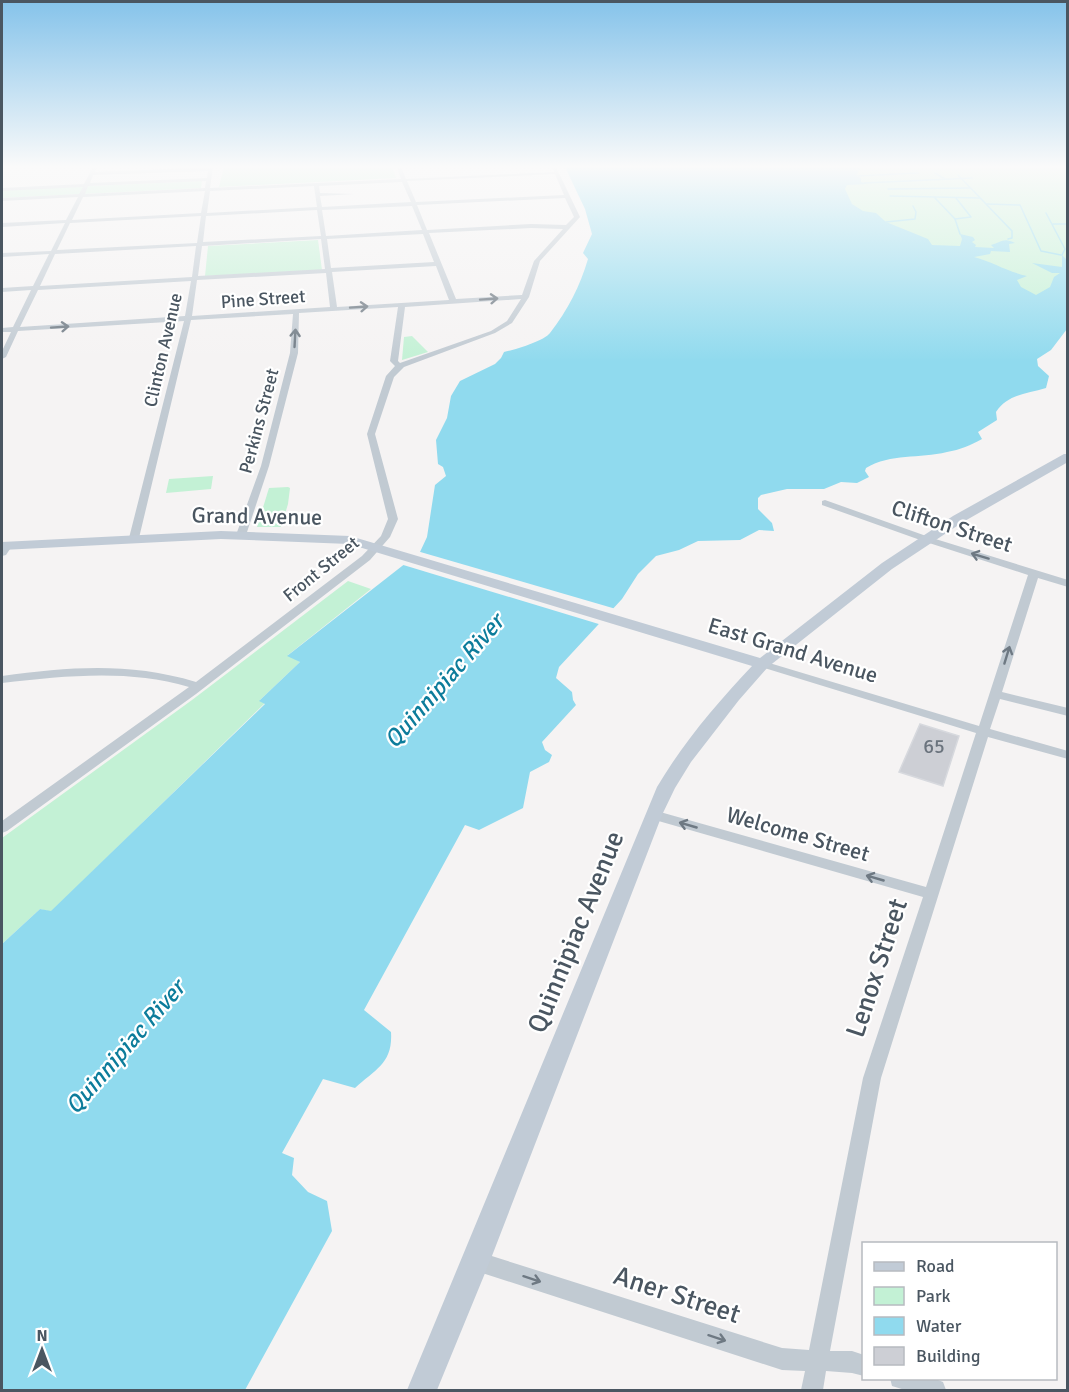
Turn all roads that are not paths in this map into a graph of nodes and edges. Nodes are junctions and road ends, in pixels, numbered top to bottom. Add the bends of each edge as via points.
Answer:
1 (64, 232) edge
2 (202, 232) edge
3 (322, 232) edge
4 (425, 232) joint
5 (564, 232) edge
6 (323, 238) junction
7 (200, 244) junction
8 (54, 252) junction
9 (2, 255) edge
10 (437, 264) junction
11 (328, 271) junction
12 (195, 279) junction
13 (36, 288) junction
14 (2, 290) edge
15 (526, 297) junction
16 (453, 301) junction
17 (402, 305) junction
18 (334, 309) junction
19 (297, 312) junction
20 (188, 319) junction
21 (2, 330) edge
22 (16, 330) junction
23 (2, 357) edge
24 (399, 366) junction
25 (1068, 457) edge
26 (825, 503) dead end
27 (241, 535) junction
28 (134, 538) junction
29 (922, 538) junction
30 (376, 547) junction
31 (3, 548) edge
32 (1034, 573) junction
33 (1068, 584) edge
34 (506, 586) joint
35 (762, 664) junction
36 (2, 679) edge
37 (198, 686) junction
38 (996, 694) junction
39 (1068, 712) edge
40 (982, 731) junction
41 (1068, 755) edge
42 (653, 815) junction
43 (2, 828) edge
44 (932, 894) junction
45 (476, 1261) junction
46 (817, 1361) junction
47 (862, 1365) edge
48 (906, 1380) edge
49 (422, 1390) edge
50 (812, 1390) edge
51 (935, 1390) edge

1 - 8 street
2 - 7 street, Clinton Avenue
3 - 6 street
4 - 6 street
4 - 10 street
5 - 15 street via 538,260
6 - 7 street
6 - 11 street
7 - 8 street
7 - 12 street, Clinton Avenue
8 - 9 street
8 - 13 street
10 - 11 street
10 - 16 street
11 - 12 street
11 - 18 street
12 - 13 street
12 - 20 street, Clinton Avenue
13 - 14 street
13 - 22 street
16 -> 15 street, Pine Street
15 - 24 street via 513,319 499,330
16 - 17 street, Pine Street
18 -> 17 street, Pine Street
17 - 24 street via 394,361
18 - 19 street, Pine Street
19 - 20 street, Pine Street
27 -> 19 street, Perkins Street via 265,466 294,353
22 -> 20 street, Pine Street
20 - 28 street, Clinton Avenue
21 - 22 street, Pine Street
22 - 23 street
24 - 30 street, Front Street via 390,376 370,434 393,519
25 - 29 main road, Quinnipiac Avenue
26 - 29 street, Clifton Street
27 - 28 main road, Grand Avenue
27 - 30 main road, Grand Avenue via 338,539
28 - 31 main road, Grand Avenue
32 -> 29 street, Clifton Street
29 - 35 main road, Quinnipiac Avenue
30 - 34 main road, Grand Avenue
30 - 37 street, Front Street
32 - 33 street, Clifton Street
38 -> 32 street, Lenox Street
34 - 35 main road, East Grand Avenue
35 - 40 street, East Grand Avenue
35 - 42 main road, Quinnipiac Avenue via 685,758
36 - 37 street via 125,670 162,675
37 - 43 street, Front Street
38 - 39 street
38 - 40 street, Lenox Street
40 - 41 street, East Grand Avenue
40 - 44 street, Lenox Street
44 -> 42 street, Welcome Street
42 - 45 main road, Quinnipiac Avenue
44 - 46 street, Lenox Street via 872,1078
45 -> 46 street, Aner Street via 782,1359
45 - 49 main road, Quinnipiac Avenue
46 - 47 street, Aner Street
46 - 50 street, Lenox Street
48 - 51 street

